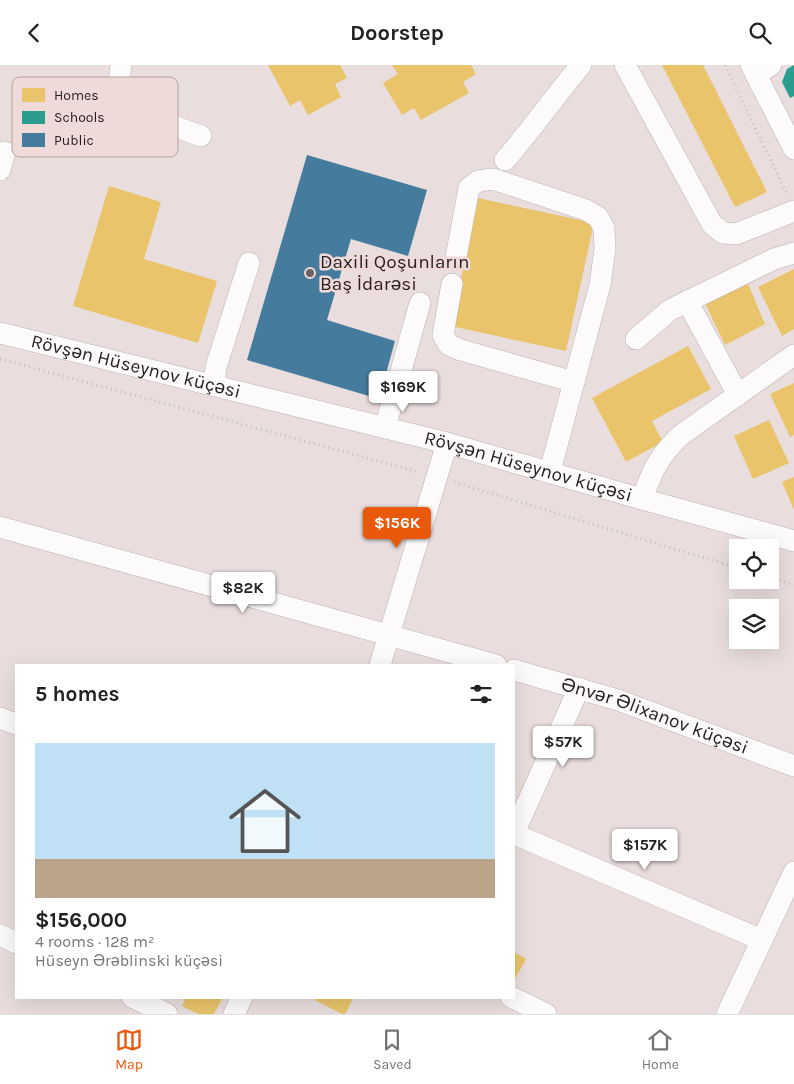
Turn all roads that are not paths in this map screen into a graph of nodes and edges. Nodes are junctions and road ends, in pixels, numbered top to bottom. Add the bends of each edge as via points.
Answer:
1 (581, 65) edge
2 (625, 65) edge
3 (760, 68) edge
4 (178, 128) edge
5 (201, 136) dead end
6 (794, 149) edge
7 (505, 160) dead end
8 (792, 205) edge
9 (794, 253) edge
10 (456, 257) dead end
11 (249, 263) dead end
12 (452, 284) dead end
13 (687, 301) junction
14 (420, 303) dead end
15 (0, 333) edge
16 (636, 339) dead end
17 (794, 355) edge
18 (574, 382) junction
19 (214, 385) junction
20 (738, 395) junction
21 (385, 428) junction
22 (447, 443) junction
23 (548, 472) junction
24 (642, 499) junction
25 (0, 527) edge
26 (794, 541) edge
27 (390, 636) junction
28 (380, 664) edge
29 (492, 664) edge
30 (515, 670) edge
31 (579, 688) junction
32 (0, 718) edge
33 (15, 724) edge
34 (794, 766) edge
35 (515, 832) edge
36 (515, 834) edge
37 (794, 872) edge
38 (0, 935) edge
39 (762, 940) junction
40 (15, 942) edge
41 (136, 999) edge
42 (241, 999) edge
43 (515, 999) edge
44 (167, 1014) edge
45 (234, 1014) edge
46 (546, 1014) edge
47 (727, 1014) edge

1 - 7 street
2 - 8 street via 712,224 723,233 736,234
3 - 6 street
4 - 5 street
9 - 13 street via 774,259
10 - 18 street via 469,188 478,181 493,179 598,217 604,228 605,249 600,285
11 - 19 street via 216,367
12 - 18 street via 443,335 449,345
13 - 16 street via 670,310
13 - 20 street
14 - 21 street
15 - 19 street, Rövşən Hüseynov küçəsi
17 - 20 street
18 - 23 street
19 - 21 street, Rövşən Hüseynov küçəsi
20 - 24 street via 672,443 652,471
21 - 22 street, Rövşən Hüseynov küçəsi
22 - 23 street, Rövşən Hüseynov küçəsi
22 - 27 street
23 - 24 street, Rövşən Hüseynov küçəsi
24 - 26 street, Rövşən Hüseynov küçəsi
25 - 27 street
27 - 28 street
27 - 29 street
30 - 31 street, Ənvər Əlixanov küçəsi
31 - 34 street, Ənvər Əlixanov küçəsi
31 - 35 street
32 - 33 street
36 - 39 street
37 - 39 street
38 - 40 street
39 - 47 street
41 - 44 street
42 - 45 street
43 - 46 street

